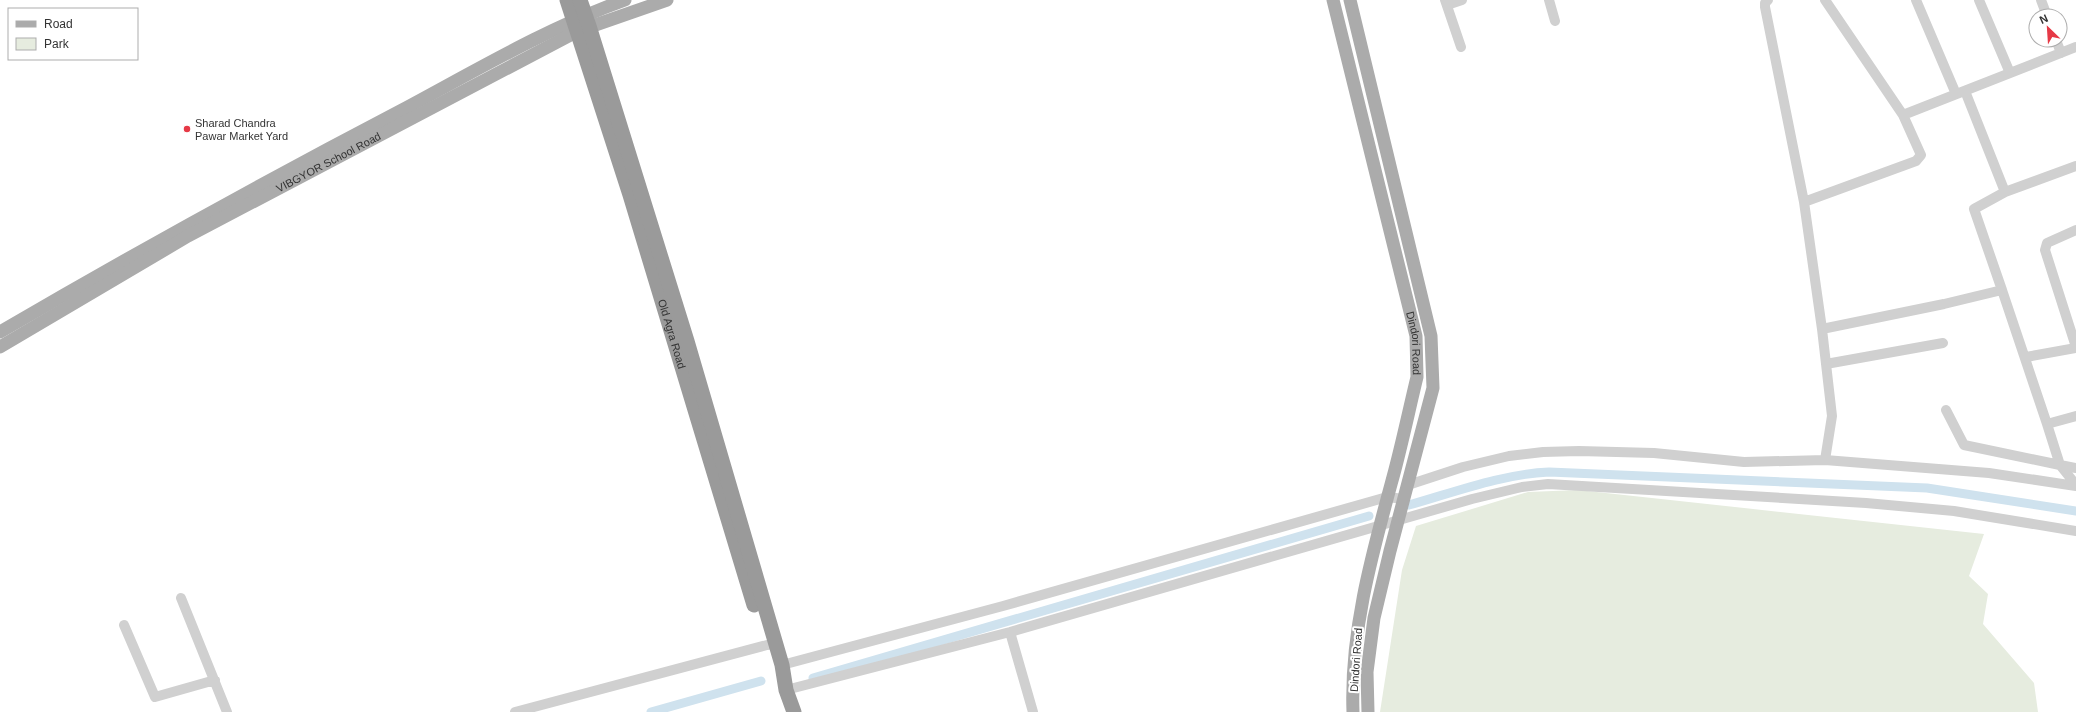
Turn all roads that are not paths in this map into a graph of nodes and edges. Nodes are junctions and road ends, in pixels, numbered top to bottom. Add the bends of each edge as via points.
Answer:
1 (567, 0) edge
2 (580, 0) edge
3 (625, 0) edge
4 (667, 0) edge
5 (1334, 0) edge
6 (1350, 0) edge
7 (1462, 0) edge
8 (1549, 0) edge
9 (1768, 0) edge
10 (1825, 0) edge
11 (1916, 0) edge
12 (1979, 0) edge
13 (1446, 2) edge
14 (1555, 21) dead end
15 (581, 23) junction
16 (2076, 47) edge
17 (1461, 48) dead end
18 (2059, 48) edge
19 (2061, 53) junction
20 (2010, 73) junction
21 (1960, 93) junction
22 (1903, 115) junction
23 (2076, 166) edge
24 (2004, 192) junction
25 (1804, 202) junction
26 (239, 203) junction
27 (2076, 230) edge
28 (2002, 290) junction
29 (1822, 328) junction
30 (0, 332) edge
31 (1943, 343) dead end
32 (0, 347) edge
33 (2076, 348) edge
34 (2026, 357) junction
35 (1826, 364) junction
36 (1946, 410) dead end
37 (2076, 416) edge
38 (2047, 424) junction
39 (1825, 460) junction
40 (2060, 465) junction
41 (2076, 468) edge
42 (1408, 485) junction
43 (2076, 485) edge
44 (1387, 497) junction
45 (1404, 499) junction
46 (1398, 520) junction
47 (1380, 525) junction
48 (2076, 531) edge
49 (181, 598) dead end
50 (124, 625) dead end
51 (1010, 632) junction
52 (771, 645) junction
53 (782, 665) junction
54 (215, 680) junction
55 (786, 690) junction
56 (227, 712) edge
57 (515, 712) edge
58 (785, 712) edge
59 (794, 712) edge
60 (1033, 712) edge
61 (1354, 712) edge
62 (1368, 712) edge

1 - 15 highway
2 - 15 highway
3 - 15 main road, VIBGYOR School Road
4 - 15 main road, VIBGYOR School Road
5 - 44 main road, Dindori Road via 1416,336 1417,377
6 - 42 main road via 1431,336 1434,388
7 - 13 street
8 - 14 street
9 - 25 street via 1765,7
10 - 22 street
11 - 21 street
12 - 20 street
13 - 17 street
15 - 26 main road, VIBGYOR School Road
15 - 52 highway via 687,341
16 - 19 street
18 - 19 street
19 - 20 street
20 - 21 street
21 - 22 street
21 - 24 street
22 - 25 street via 1921,153 1919,160
23 - 24 street
24 - 28 street via 1974,209
25 - 29 street
26 - 30 main road, VIBGYOR School Road via 178,229
26 - 32 main road, VIBGYOR School Road
27 - 33 street via 2047,243 2045,250
28 - 29 street
28 - 34 street
29 - 35 street
31 - 35 street
33 - 34 street
34 - 38 street
35 - 39 street via 1832,416
36 - 40 street via 1964,445
37 - 38 street
38 - 40 street
39 - 42 street via 1744,462 1654,453 1543,452 1508,456 1463,467
39 - 43 street via 1990,473
40 - 41 street
40 - 43 street
42 - 45 main road
44 - 45 street
44 - 47 main road, Dindori Road
44 - 53 street via 1011,604
45 - 46 main road
46 - 47 street
46 - 48 street via 1479,497 1548,484 1866,502 1954,511
46 - 62 main road via 1369,647
47 - 51 street
47 - 61 main road, Dindori Road via 1357,630 1352,680
49 - 54 street
50 - 54 street via 155,697
51 - 55 street
51 - 60 street
52 - 53 highway
52 - 57 street
53 - 55 highway
54 - 56 street
55 - 58 highway
55 - 59 highway

